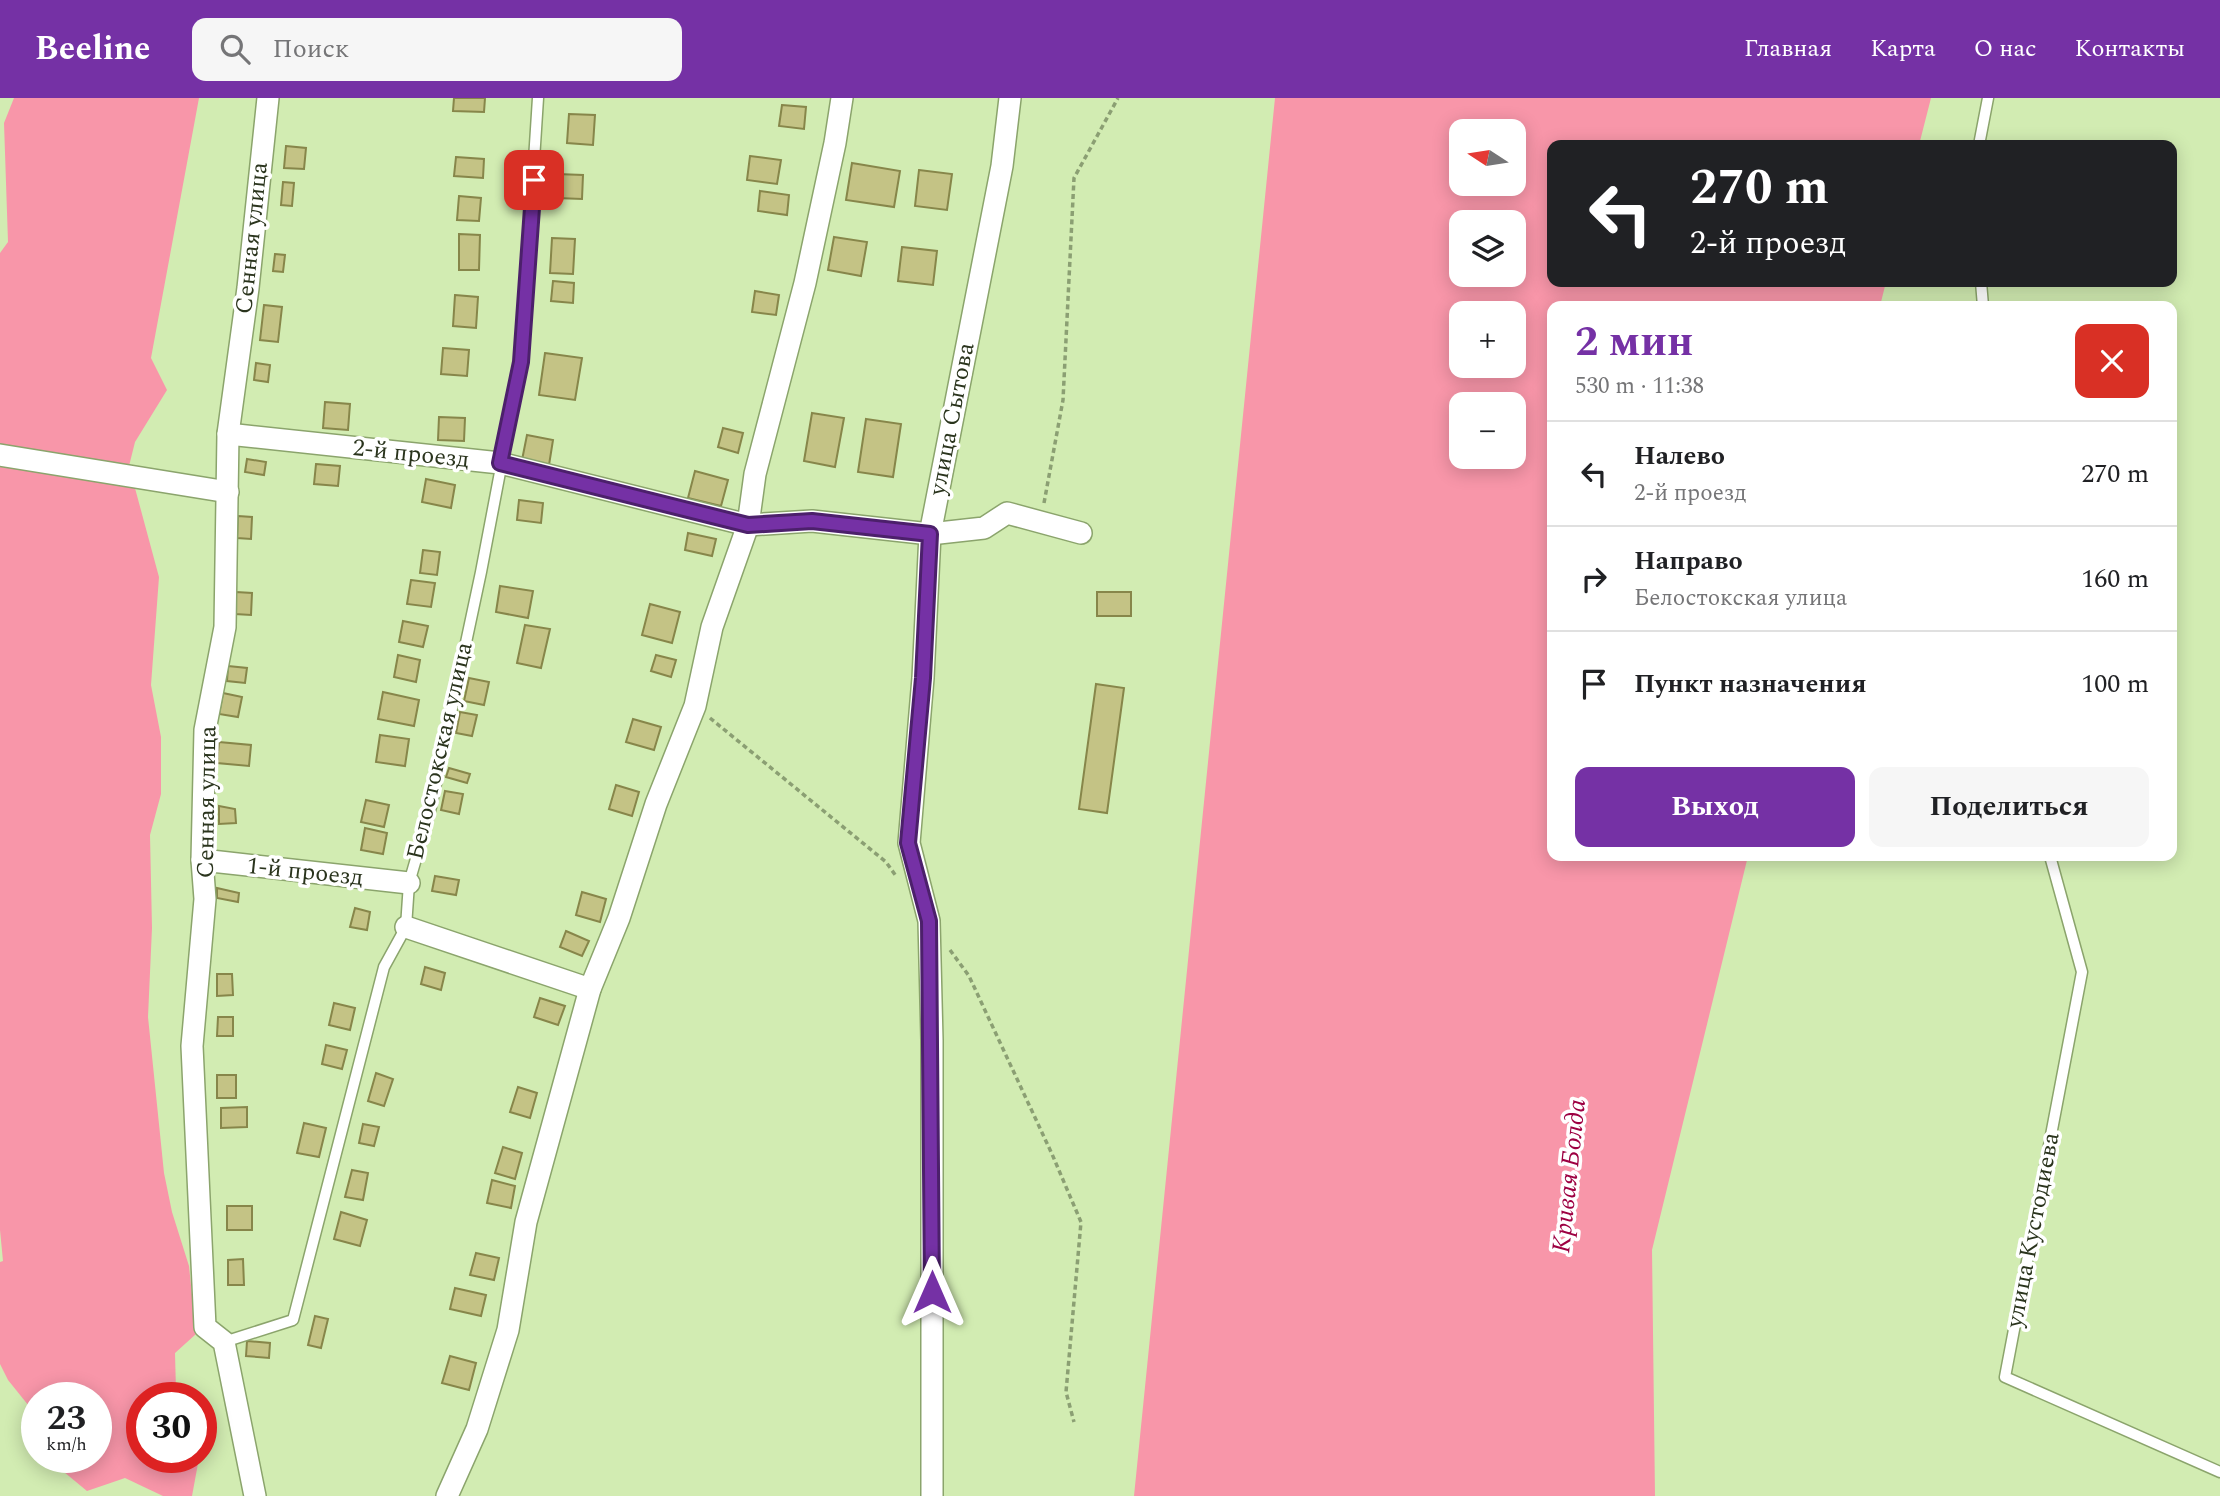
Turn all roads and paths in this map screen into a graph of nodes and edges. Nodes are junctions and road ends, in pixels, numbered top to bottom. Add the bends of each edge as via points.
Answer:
1 (268, 98) edge
2 (538, 98) edge
3 (842, 98) edge
4 (1010, 98) edge
5 (1118, 98) edge
6 (1988, 98) edge
7 (1980, 140) edge
8 (228, 434) junction
9 (0, 455) edge
10 (500, 463) junction
11 (228, 492) junction
12 (1040, 522) junction
13 (748, 525) junction
14 (1081, 533) dead end
15 (930, 534) junction
16 (202, 860) junction
17 (2051, 861) edge
18 (409, 883) junction
19 (406, 927) junction
20 (590, 989) junction
21 (224, 1342) junction
22 (2220, 1472) edge
23 (255, 1496) edge
24 (447, 1496) edge
25 (932, 1496) edge

1 - 8 street, Сенная улица
2 - 10 lane, Белостокская улица via 521,362
3 - 13 street via 805,283 755,474
4 - 15 street, улица Сытова via 1002,166
5 - 12 path via 1074,178 1063,400
6 - 7 lane
8 - 10 street, 2-й проезд
8 - 11 street, Сенная улица
9 - 11 street
10 - 13 street, 2-й проезд
10 - 18 lane, Белостокская улица via 431,807
11 - 16 street, Сенная улица via 225,627 205,730
12 - 14 street, 2-й проезд
12 - 15 street, 2-й проезд via 1007,513 984,528
13 - 15 street, 2-й проезд via 812,521
13 - 20 street via 712,627 695,706
15 - 25 street, улица Сытова via 908,843 929,921
16 - 18 street, 1-й проезд
16 - 21 street, Сенная улица via 205,899 192,1046 205,1326
17 - 22 lane, улица Кустодиева via 2082,972 2006,1377
18 - 19 lane, Белостокская улица
19 - 20 street
19 - 21 lane, Белостокская улица via 384,967 293,1320
20 - 24 street via 526,1222 508,1330 477,1429
21 - 23 street, Сенная улица

